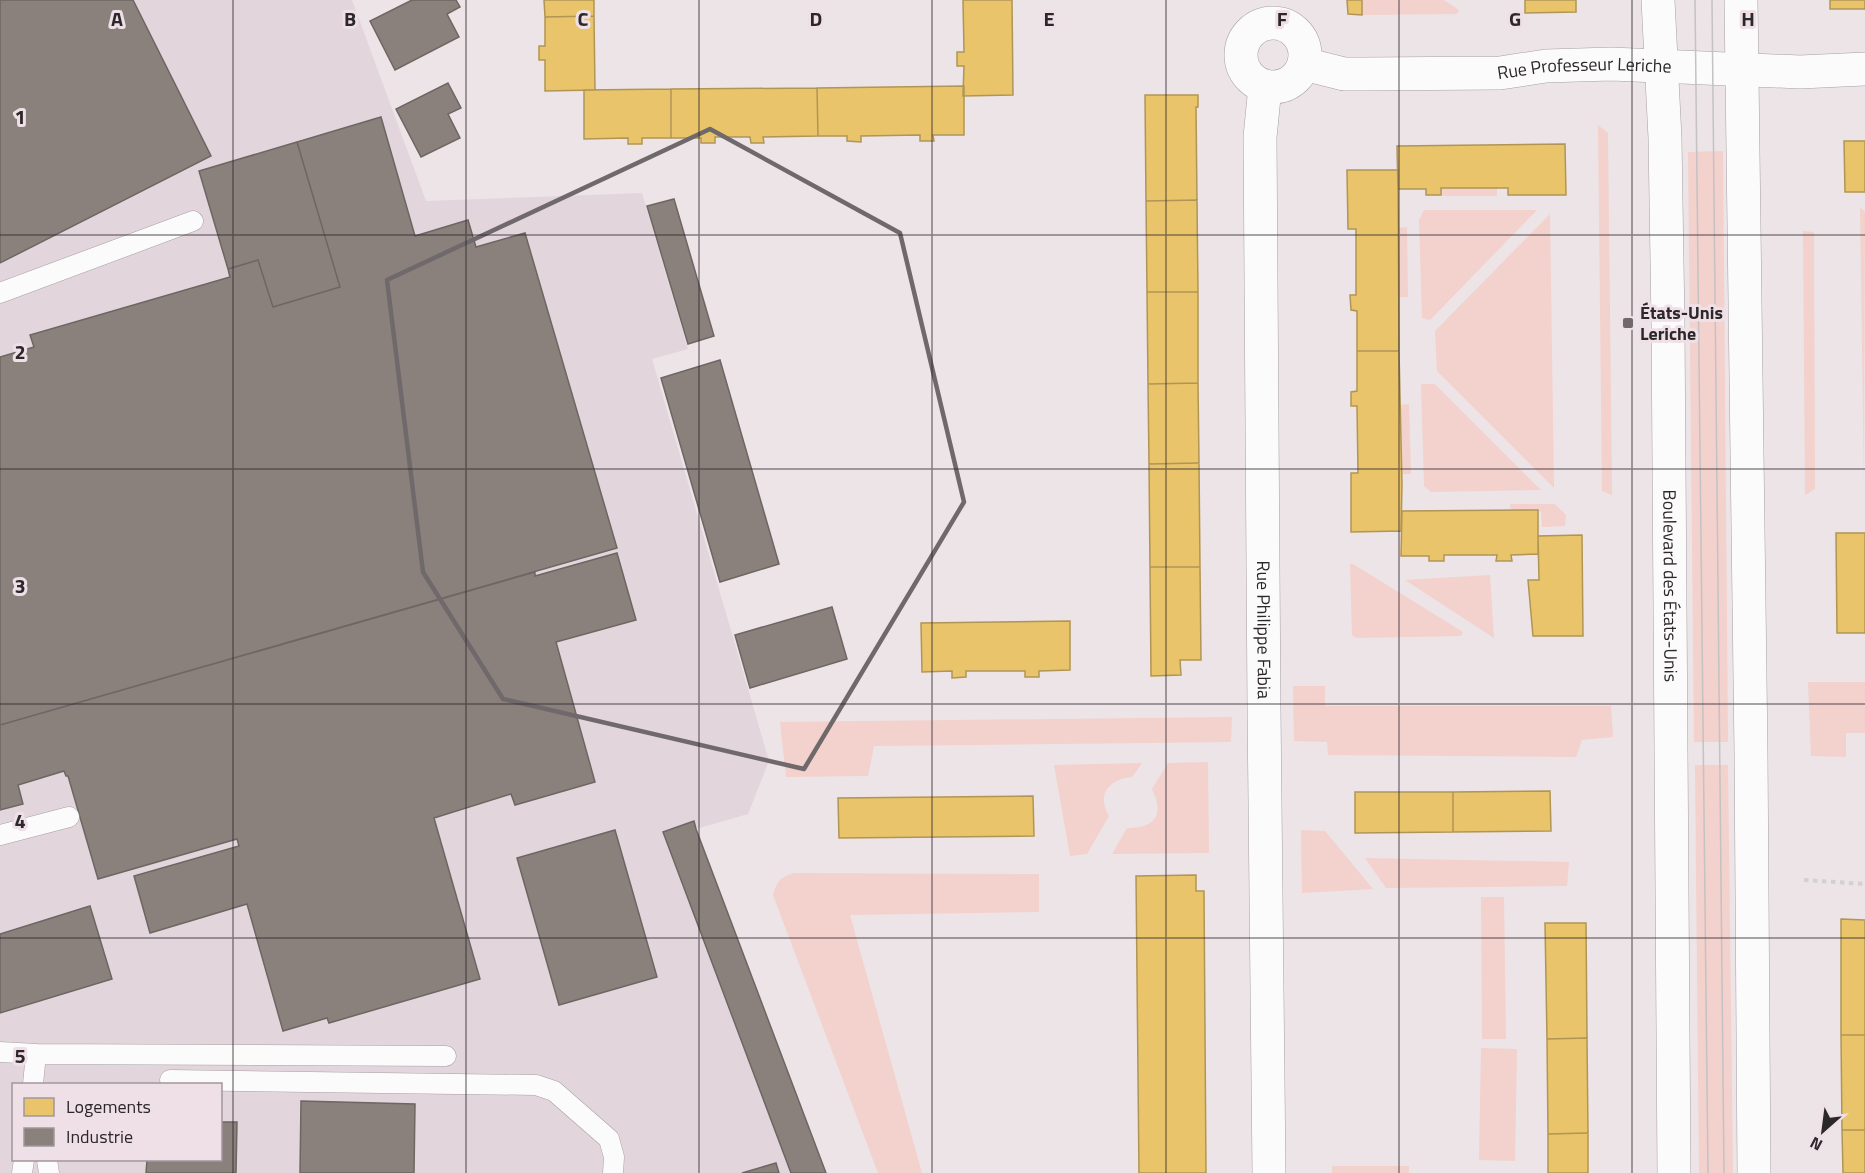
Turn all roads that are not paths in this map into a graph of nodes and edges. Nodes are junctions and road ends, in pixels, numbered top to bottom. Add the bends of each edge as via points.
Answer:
1 (1658, 0) edge
2 (1742, 0) edge
3 (1282, 12) edge
4 (1304, 64) junction
5 (1662, 66) junction
6 (1743, 69) junction
7 (1865, 69) edge
8 (1265, 87) junction
9 (193, 221) dead end
10 (0, 293) edge
11 (69, 817) dead end
12 (0, 835) edge
13 (0, 1052) edge
14 (36, 1054) junction
15 (446, 1056) dead end
16 (170, 1080) dead end
17 (33, 1083) edge
18 (39, 1083) edge
19 (613, 1173) edge
20 (1269, 1173) edge
21 (1674, 1173) edge
22 (1754, 1173) edge

1 - 5 main road, Boulevard des États-Unis
2 - 6 main road
3 - 4 main road via 1303,43
3 - 8 main road via 1250,33 1240,53 1247,74
4 - 5 main road, Rue Professeur Leriche via 1344,74 1500,73 1574,64
4 - 8 main road via 1300,74 1285,86
5 - 6 main road, Rue Professeur Leriche
5 - 21 main road, Boulevard des États-Unis
6 - 7 main road, Rue Professeur Leriche
6 - 22 main road
8 - 20 main road, Rue Philippe Fabia via 1260,137
9 - 10 lane
11 - 12 lane
13 - 14 lane
14 - 15 lane
14 - 17 lane
14 - 18 lane
16 - 19 lane via 536,1085 554,1091 609,1139

